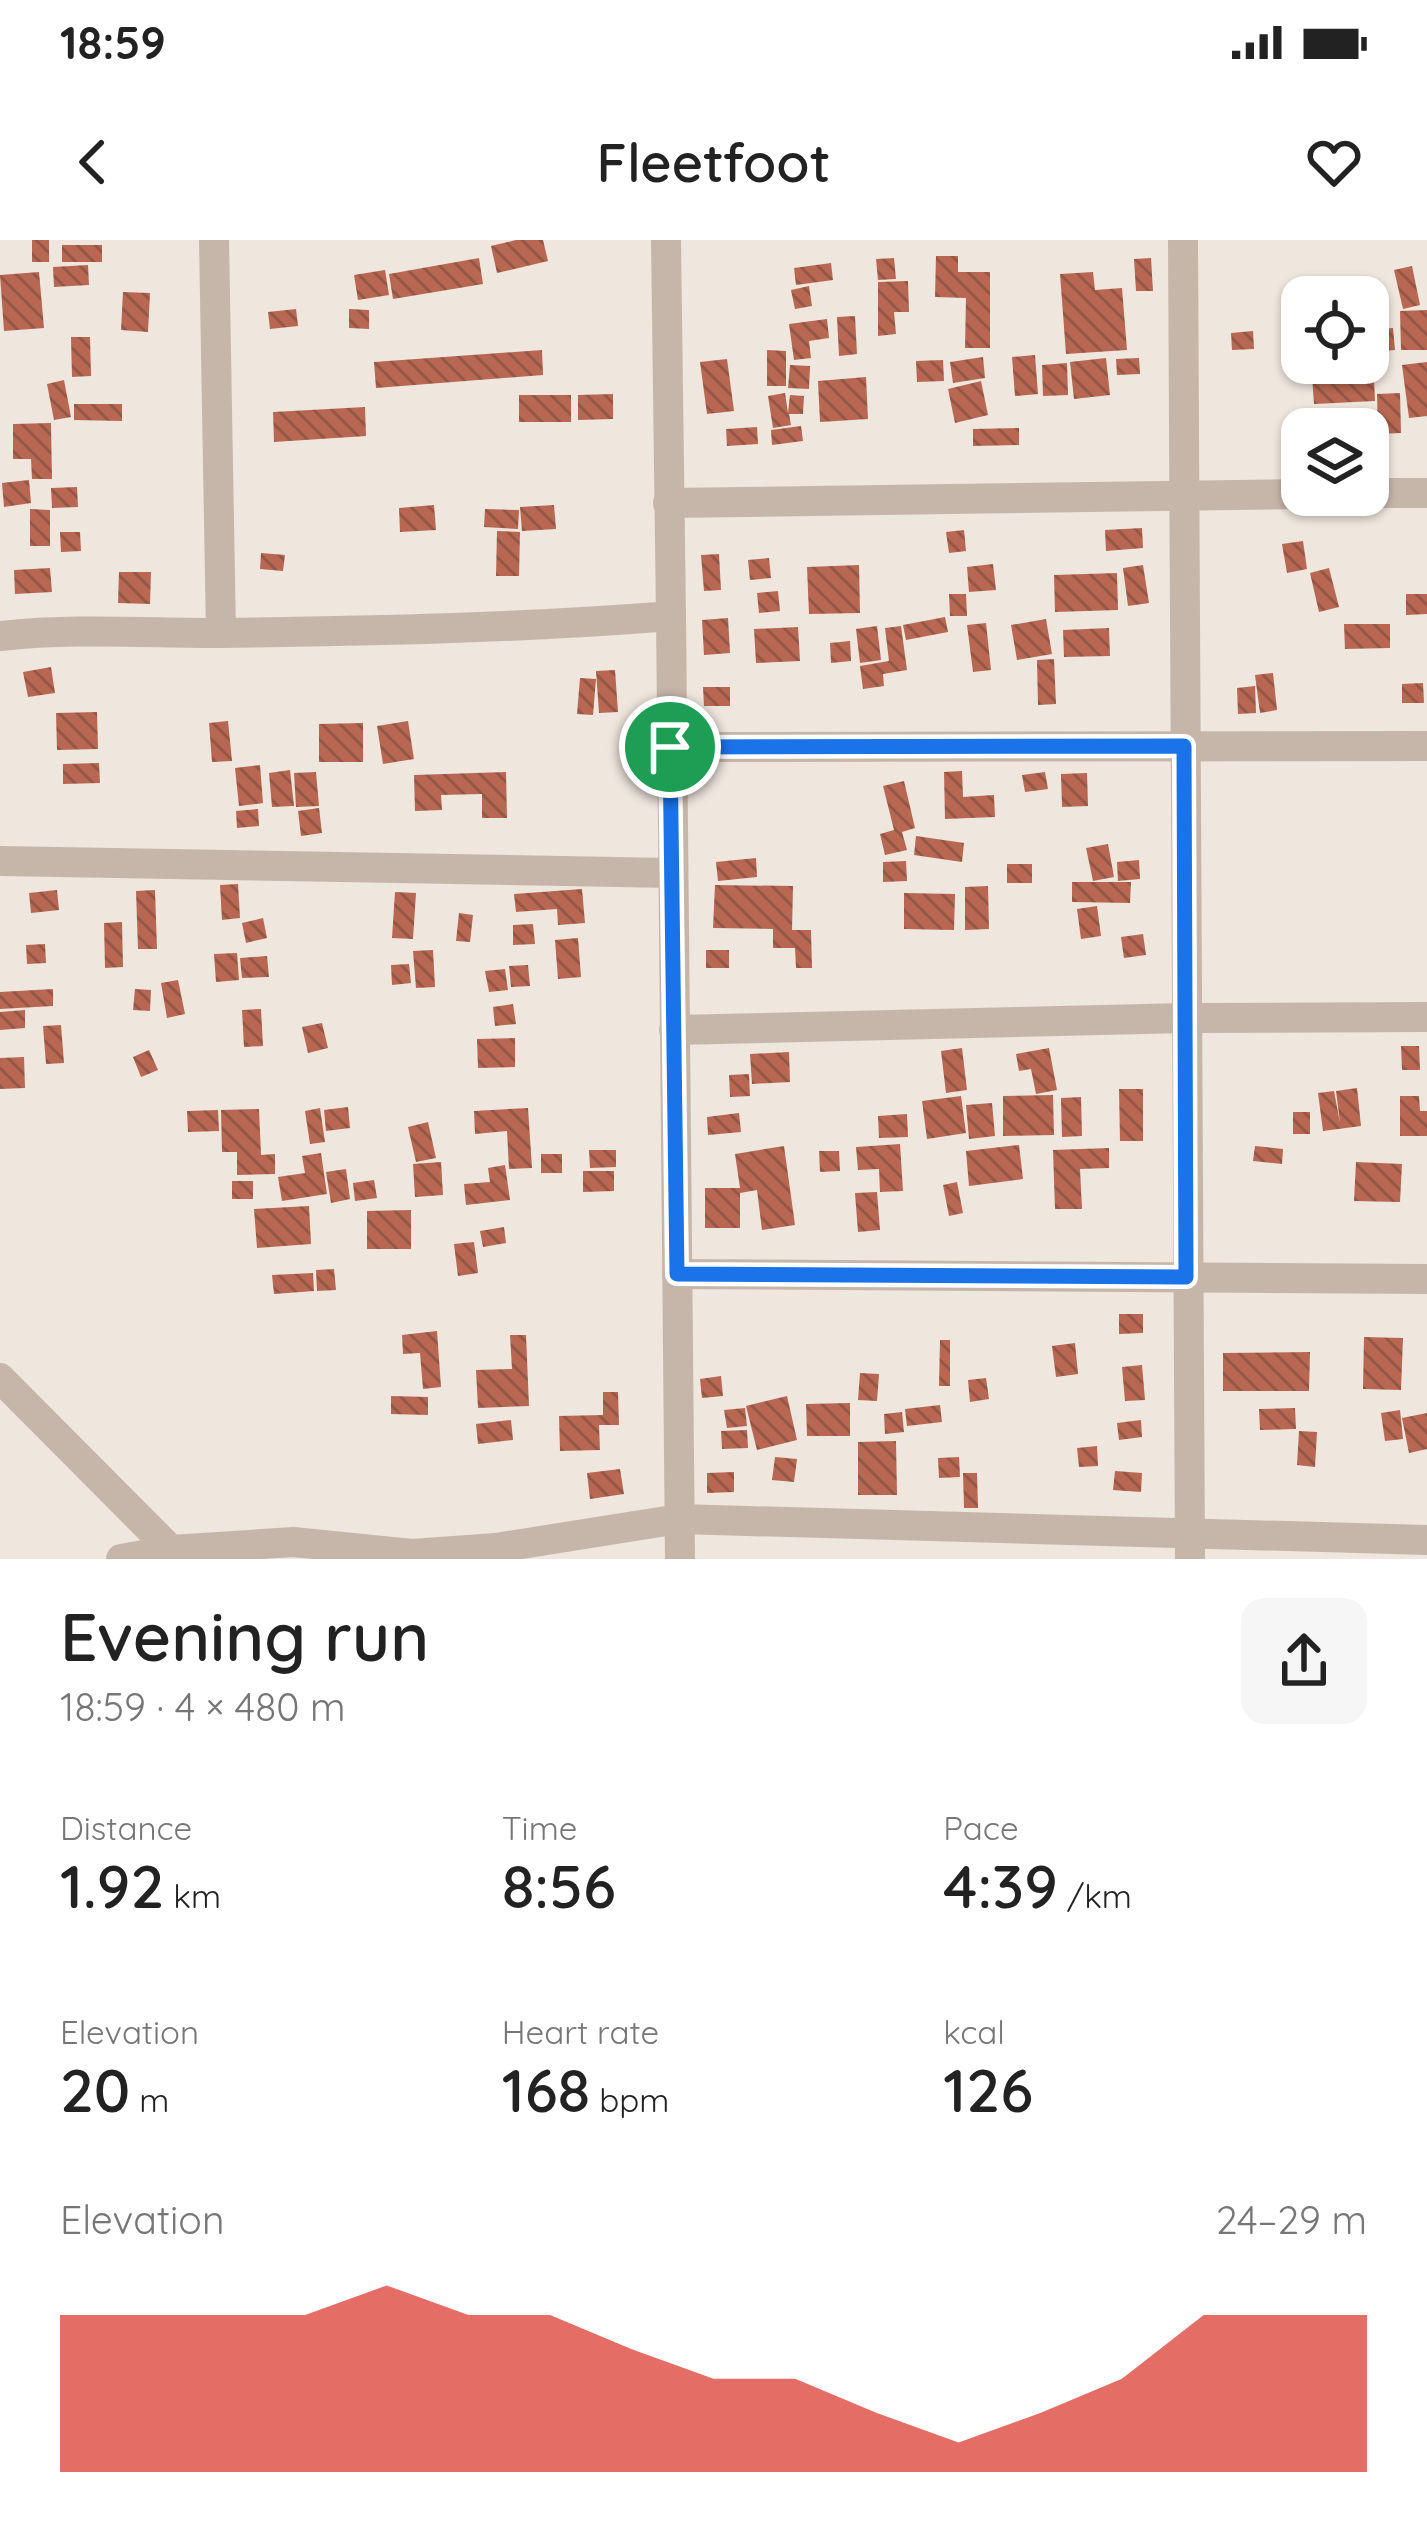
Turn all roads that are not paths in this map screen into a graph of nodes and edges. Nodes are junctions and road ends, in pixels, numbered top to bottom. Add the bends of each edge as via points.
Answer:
1 (214, 240) edge
2 (666, 240) edge
3 (1183, 240) edge
4 (1389, 493) edge
5 (1427, 493) edge
6 (1281, 494) edge
7 (1184, 496) junction
8 (668, 503) junction
9 (671, 616) junction
10 (221, 632) junction
11 (0, 637) edge
12 (1184, 746) junction
13 (1427, 746) edge
14 (670, 747) junction
15 (0, 861) edge
16 (671, 873) junction
17 (1427, 1017) edge
18 (1186, 1018) junction
19 (674, 1030) junction
20 (677, 1274) junction
21 (1186, 1277) junction
22 (1427, 1279) edge
23 (0, 1378) edge
24 (679, 1519) junction
25 (1427, 1540) edge
26 (1190, 1548) edge
27 (176, 1554) edge
28 (121, 1559) edge
29 (680, 1559) edge

1 - 10 street
2 - 8 street
3 - 7 street
4 - 5 street
6 - 7 street
7 - 8 street
7 - 12 street
8 - 9 street
9 - 10 street
9 - 14 street
10 - 11 street
12 - 13 street
12 - 14 street
12 - 18 street
14 - 16 street
15 - 16 street
16 - 19 street
17 - 18 street
18 - 19 street
18 - 21 street
19 - 20 street
20 - 21 street
20 - 24 street
21 - 22 street
21 - 26 street
23 - 27 street
24 - 26 street
24 - 27 street via 412,1554 293,1542
24 - 29 street
25 - 26 street
27 - 28 street

